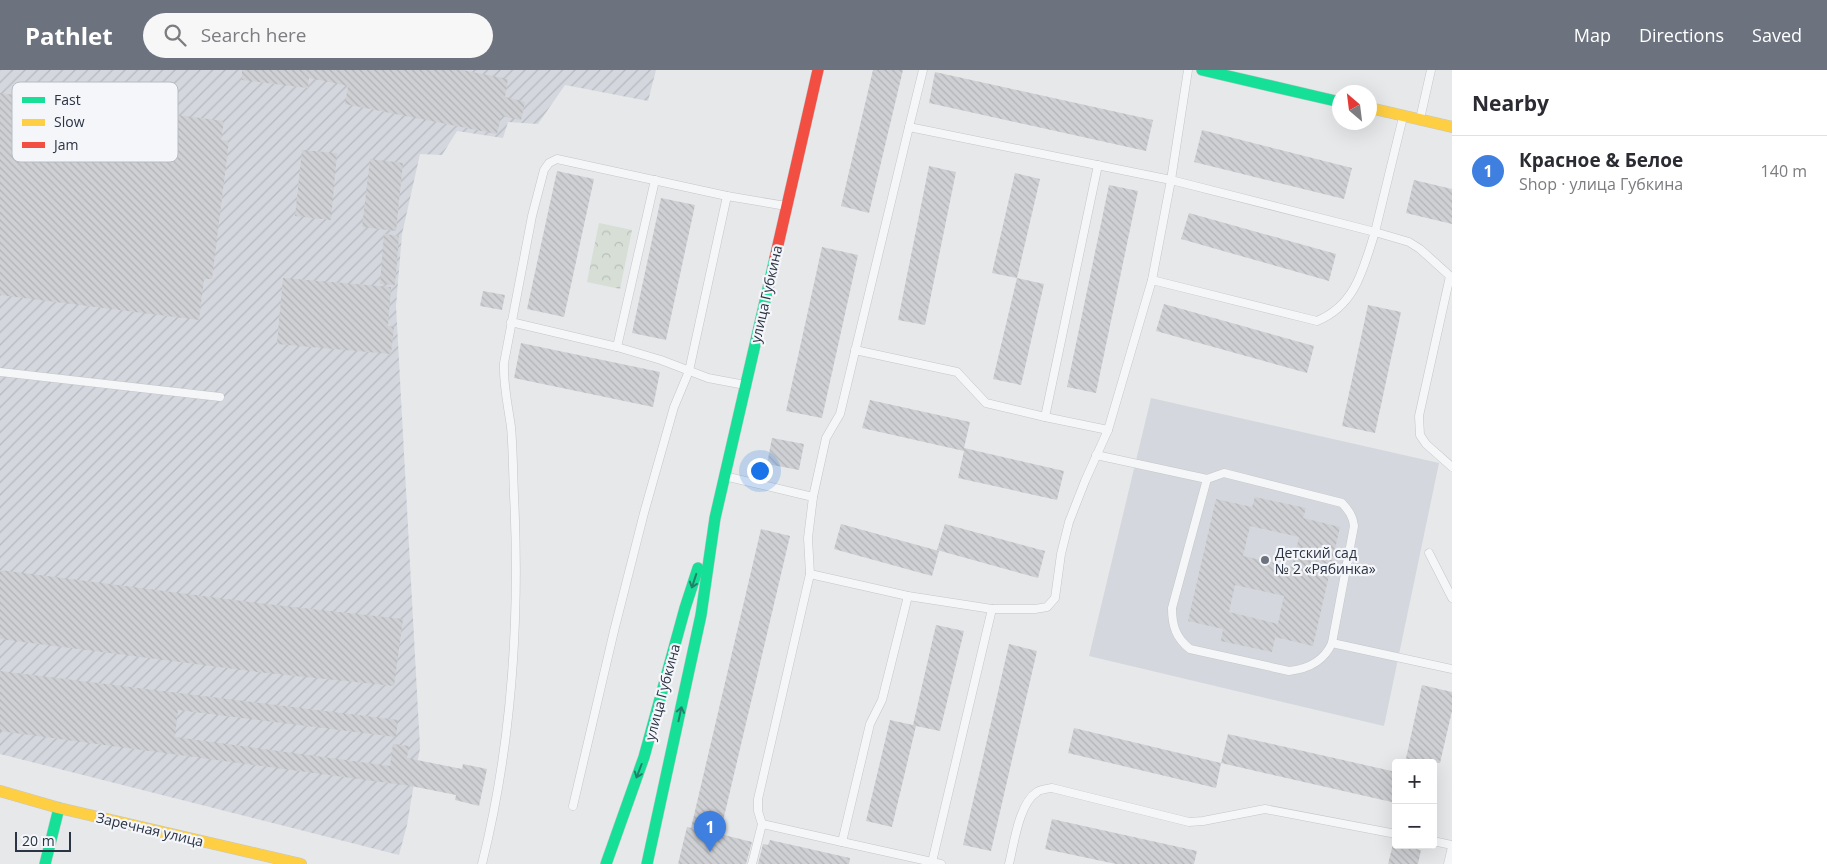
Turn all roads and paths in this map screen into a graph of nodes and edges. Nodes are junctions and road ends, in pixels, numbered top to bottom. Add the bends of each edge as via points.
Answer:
1 (818, 70) edge
2 (922, 70) edge
3 (1188, 70) edge
4 (1202, 70) edge
5 (1431, 70) edge
6 (1332, 100) edge
7 (1377, 110) edge
8 (1403, 116) junction
9 (1420, 120) junction
10 (909, 127) junction
11 (1452, 127) edge
12 (1098, 165) junction
13 (655, 180) junction
14 (1171, 180) junction
15 (727, 196) junction
16 (787, 206) junction
17 (1375, 232) junction
18 (1451, 277) edge
19 (1152, 280) junction
20 (511, 322) junction
21 (617, 347) junction
22 (855, 350) junction
23 (689, 371) junction
24 (0, 372) edge
25 (745, 385) junction
26 (220, 397) dead end
27 (1045, 417) junction
28 (1108, 430) junction
29 (1096, 455) junction
30 (1452, 467) edge
31 (724, 476) junction
32 (1207, 479) junction
33 (812, 497) junction
34 (715, 518) junction
35 (1429, 553) dead end
36 (810, 574) junction
37 (908, 596) junction
38 (1452, 598) edge
39 (992, 609) junction
40 (1332, 643) junction
41 (1452, 669) edge
42 (0, 791) edge
43 (573, 806) dead end
44 (59, 808) junction
45 (762, 824) junction
46 (1392, 833) edge
47 (842, 842) junction
48 (1437, 842) edge
49 (1452, 846) edge
50 (936, 863) edge
51 (45, 864) edge
52 (301, 864) edge
53 (482, 864) edge
54 (606, 864) edge
55 (647, 864) edge
56 (752, 864) edge
57 (1009, 864) edge
58 (1448, 864) edge

1 - 16 main road, улица Губкина
2 - 10 lane
3 - 14 lane
4 - 6 main road
5 - 9 lane
7 - 8 main road
8 - 9 main road
8 - 17 lane
9 - 11 main road
10 - 12 lane
10 - 22 lane
12 - 14 lane
12 - 27 lane
13 - 15 lane
13 - 20 lane via 557,159 549,163 544,170 532,216
13 - 21 lane
14 - 17 lane
14 - 19 lane
15 - 16 lane
15 - 23 lane
16 - 25 main road, улица Губкина
17 - 18 lane via 1409,242
17 - 19 lane via 1351,295 1330,316 1317,321
18 - 30 lane via 1419,416 1420,435
19 - 28 lane
20 - 21 lane
20 - 53 lane via 503,379 511,428 514,495 514,653 508,723
21 - 23 lane
22 - 27 lane via 957,372 986,403
22 - 33 lane via 840,414 826,438
23 - 25 lane
23 - 43 lane via 674,407 644,513
24 - 26 lane
25 - 31 main road, улица Губкина
27 - 28 lane
28 - 29 lane
29 - 32 lane
29 - 39 lane via 1069,522 1055,598 1047,607
31 - 33 lane
31 - 34 main road, улица Губкина
32 - 40 lane via 1224,473 1342,503 1349,510 1354,526
32 - 40 lane via 1172,608 1175,632 1182,643 1190,649 1289,671 1323,658
33 - 36 lane via 808,538
34 -> 54 main road, улица Губкина via 685,608 644,757
55 -> 34 main road, улица Губкина via 701,615
35 - 38 lane
36 - 37 lane
36 - 45 lane via 758,798
37 - 39 lane
37 - 47 lane via 882,700 870,724
39 - 50 lane
40 - 41 lane
42 - 44 main road, Заречная улица
44 - 51 main road
44 - 52 main road, Заречная улица
45 - 47 lane
45 - 56 lane
46 - 57 lane via 1266,809 1189,822 1052,788 1038,791 1023,808
47 - 50 lane
48 - 49 lane
49 - 58 lane

